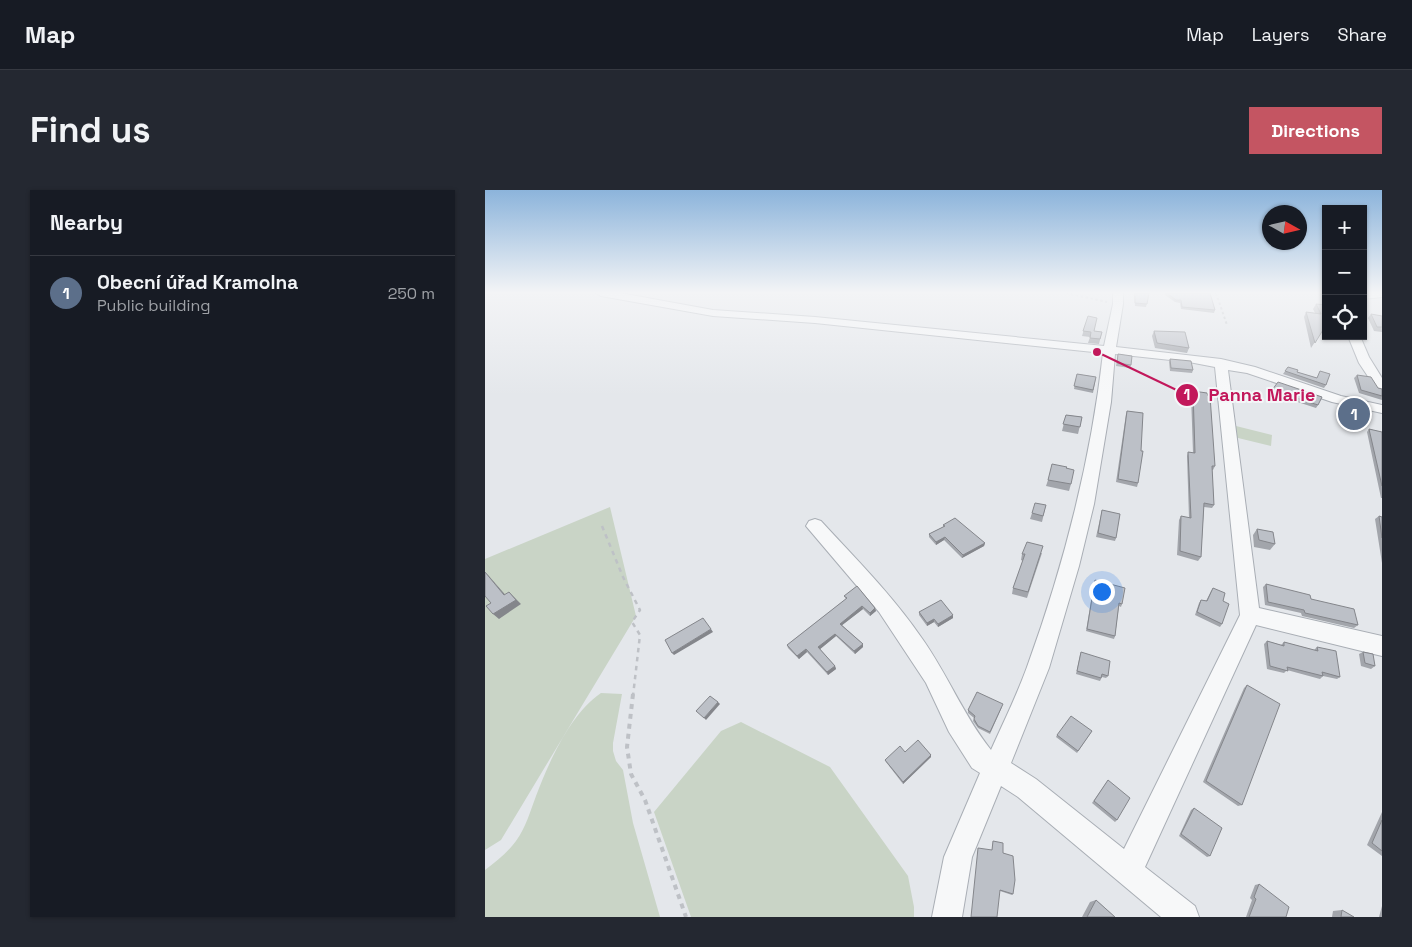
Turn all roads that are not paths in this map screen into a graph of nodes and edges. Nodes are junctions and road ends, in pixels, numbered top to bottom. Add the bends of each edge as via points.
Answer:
1 (883, 327) edge
2 (1113, 327) edge
3 (1355, 340) edge
4 (1109, 350) junction
5 (1221, 363) junction
6 (1382, 387) edge
7 (1382, 409) edge
8 (815, 526) dead end
9 (1250, 615) junction
10 (1382, 646) edge
11 (995, 766) junction
12 (1129, 870) junction
13 (947, 917) edge
14 (1184, 917) edge

1 - 4 street
2 - 4 street
3 - 6 street via 1369,371
4 - 5 street
4 - 11 street via 1104,402 1085,504 1069,566 1038,668
5 - 7 street via 1337,399
5 - 9 street
8 - 11 street via 886,606 934,676 969,743 981,759
9 - 10 street
9 - 12 street
11 - 12 street
11 - 13 street via 958,857
12 - 14 street

